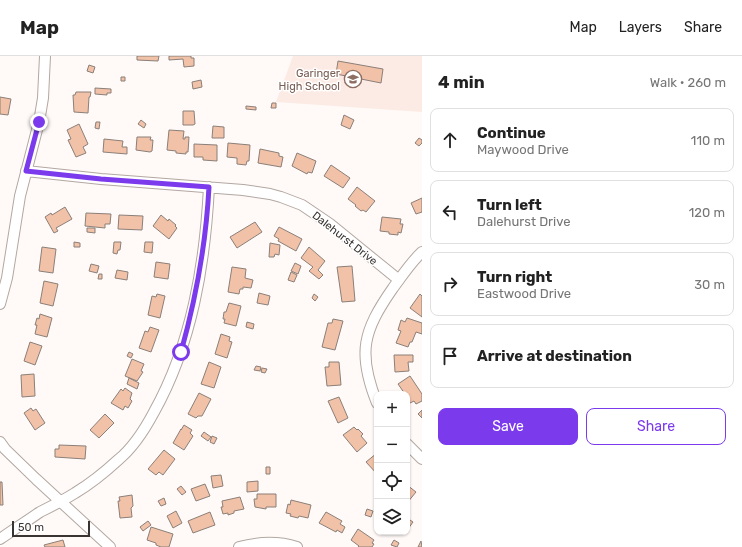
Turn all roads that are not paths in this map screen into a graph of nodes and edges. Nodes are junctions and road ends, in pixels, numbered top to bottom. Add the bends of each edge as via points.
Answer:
1 (45, 56) edge
2 (26, 171) junction
3 (209, 187) junction
4 (422, 252) edge
5 (399, 280) junction
6 (0, 304) edge
7 (374, 396) edge
8 (0, 442) edge
9 (410, 447) edge
10 (422, 459) edge
11 (60, 501) junction
12 (0, 539) edge
13 (110, 547) edge
14 (239, 547) edge
15 (297, 547) edge

1 - 2 street via 43,98
2 - 3 street, Dalehurst Drive via 105,180
2 - 6 street
3 - 5 street, Dalehurst Drive via 270,194 302,205 330,224
3 - 11 street via 205,237 191,314 181,352 165,393 148,423 119,460 80,490
4 - 5 street
5 - 7 street via 378,311 366,338 367,370
8 - 11 street
9 - 10 street
11 - 12 street
11 - 13 street
14 - 15 street via 255,543 280,543

